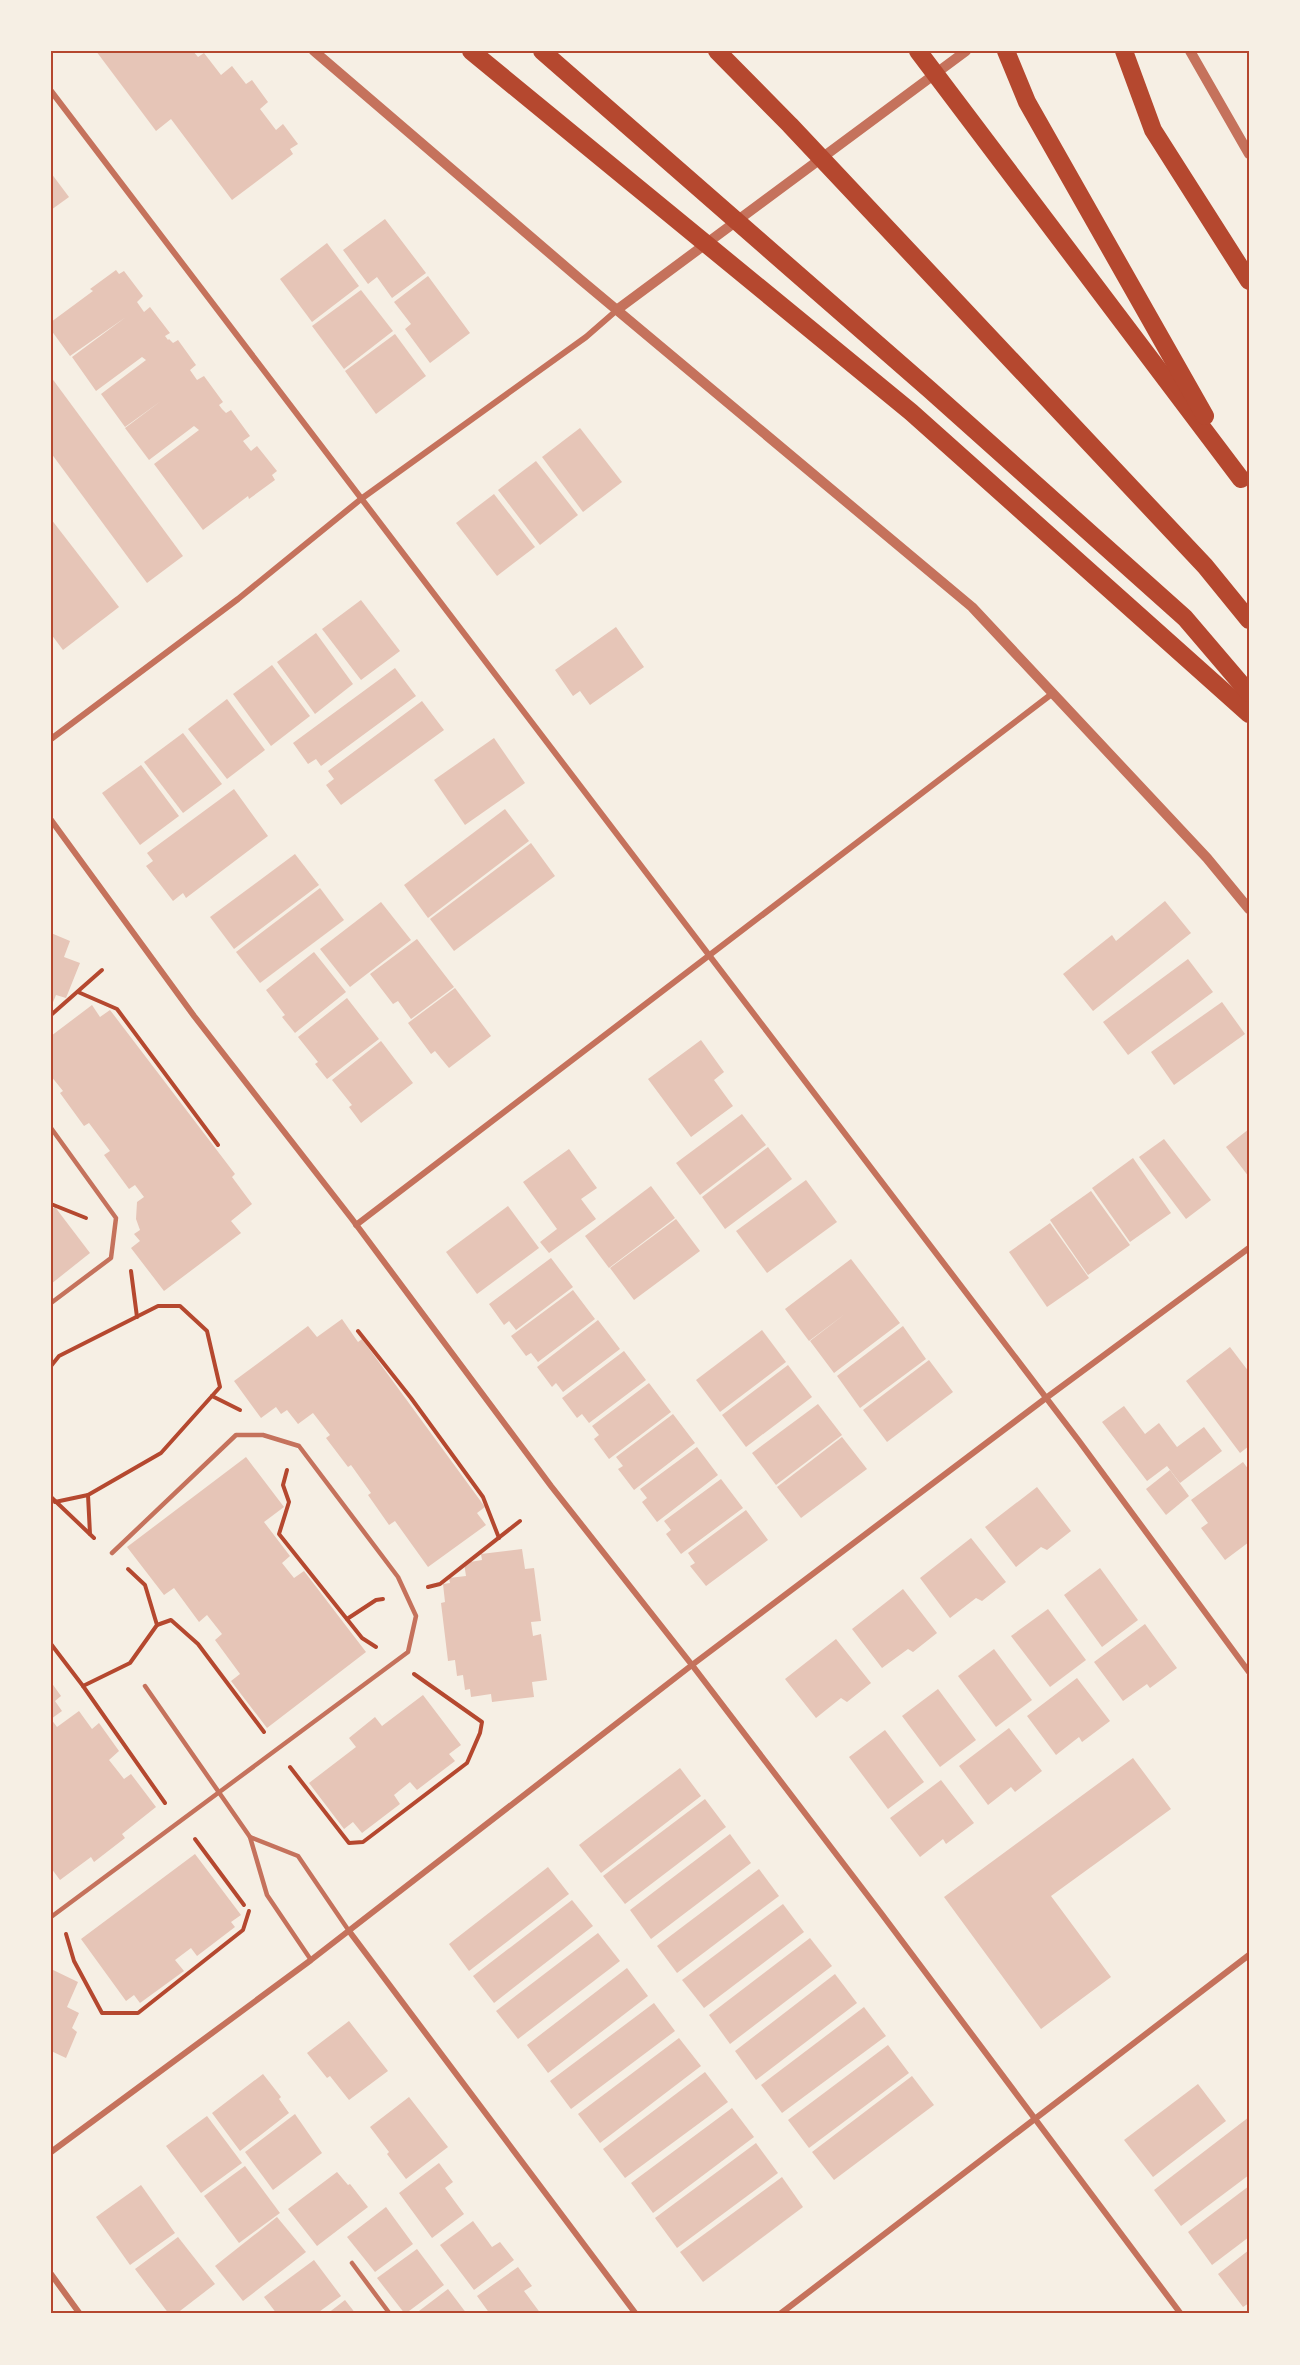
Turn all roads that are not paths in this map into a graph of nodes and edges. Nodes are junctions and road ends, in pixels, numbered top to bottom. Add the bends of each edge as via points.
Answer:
1 (314, 51) edge
2 (471, 51) edge
3 (543, 51) edge
4 (717, 51) edge
5 (918, 51) edge
6 (966, 51) edge
7 (1006, 51) edge
8 (1124, 51) edge
9 (1190, 51) edge
10 (51, 91) edge
11 (1249, 154) edge
12 (1249, 281) edge
13 (618, 309) junction
14 (1245, 485) edge
15 (361, 499) junction
16 (1249, 620) edge
17 (1053, 693) junction
18 (1249, 693) edge
19 (1249, 714) edge
20 (51, 739) edge
21 (51, 820) edge
22 (1249, 909) edge
23 (707, 955) junction
24 (51, 1128) edge
25 (356, 1225) junction
26 (1249, 1248) edge
27 (51, 1303) edge
28 (1046, 1398) junction
29 (112, 1553) road end
30 (692, 1665) junction
31 (1249, 1672) edge
32 (146, 1686) dead end
33 (220, 1792) junction
34 (250, 1837) junction
35 (51, 1917) edge
36 (349, 1931) junction
37 (1249, 1954) edge
38 (311, 1960) junction
39 (1035, 2117) junction
40 (51, 2152) edge
41 (352, 2263) dead end
42 (51, 2274) edge
43 (80, 2314) edge
44 (390, 2314) edge
45 (636, 2314) edge
46 (780, 2314) edge
47 (1181, 2314) edge

1 - 13 street
2 - 19 highway via 911,412
3 - 18 highway via 1185,618
4 - 16 highway via 1197,558
5 - 14 highway
6 - 13 street
7 - 14 highway via 1027,102
8 - 12 highway via 1153,130
9 - 11 street
10 - 15 street
13 - 15 street via 586,337
13 - 17 street via 972,607
15 - 20 street via 238,599
15 - 23 street
17 - 22 street via 1207,858
17 - 23 street
21 - 25 street
23 - 25 street
23 - 28 street
24 - 27 lane via 116,1218 111,1258
25 - 30 street via 551,1486
26 - 28 street
28 - 30 street
28 - 31 street
29 - 33 lane via 236,1435 263,1435 299,1446 398,1576 406,1593 416,1616 408,1652
30 - 36 street
30 - 39 street
32 - 33 lane
33 - 34 lane
33 - 35 lane
34 - 36 lane via 298,1856
34 - 38 lane via 267,1895
36 - 38 street
36 - 45 street
37 - 39 street
38 - 40 street
39 - 46 street
39 - 47 street
41 - 44 lane
42 - 43 street

